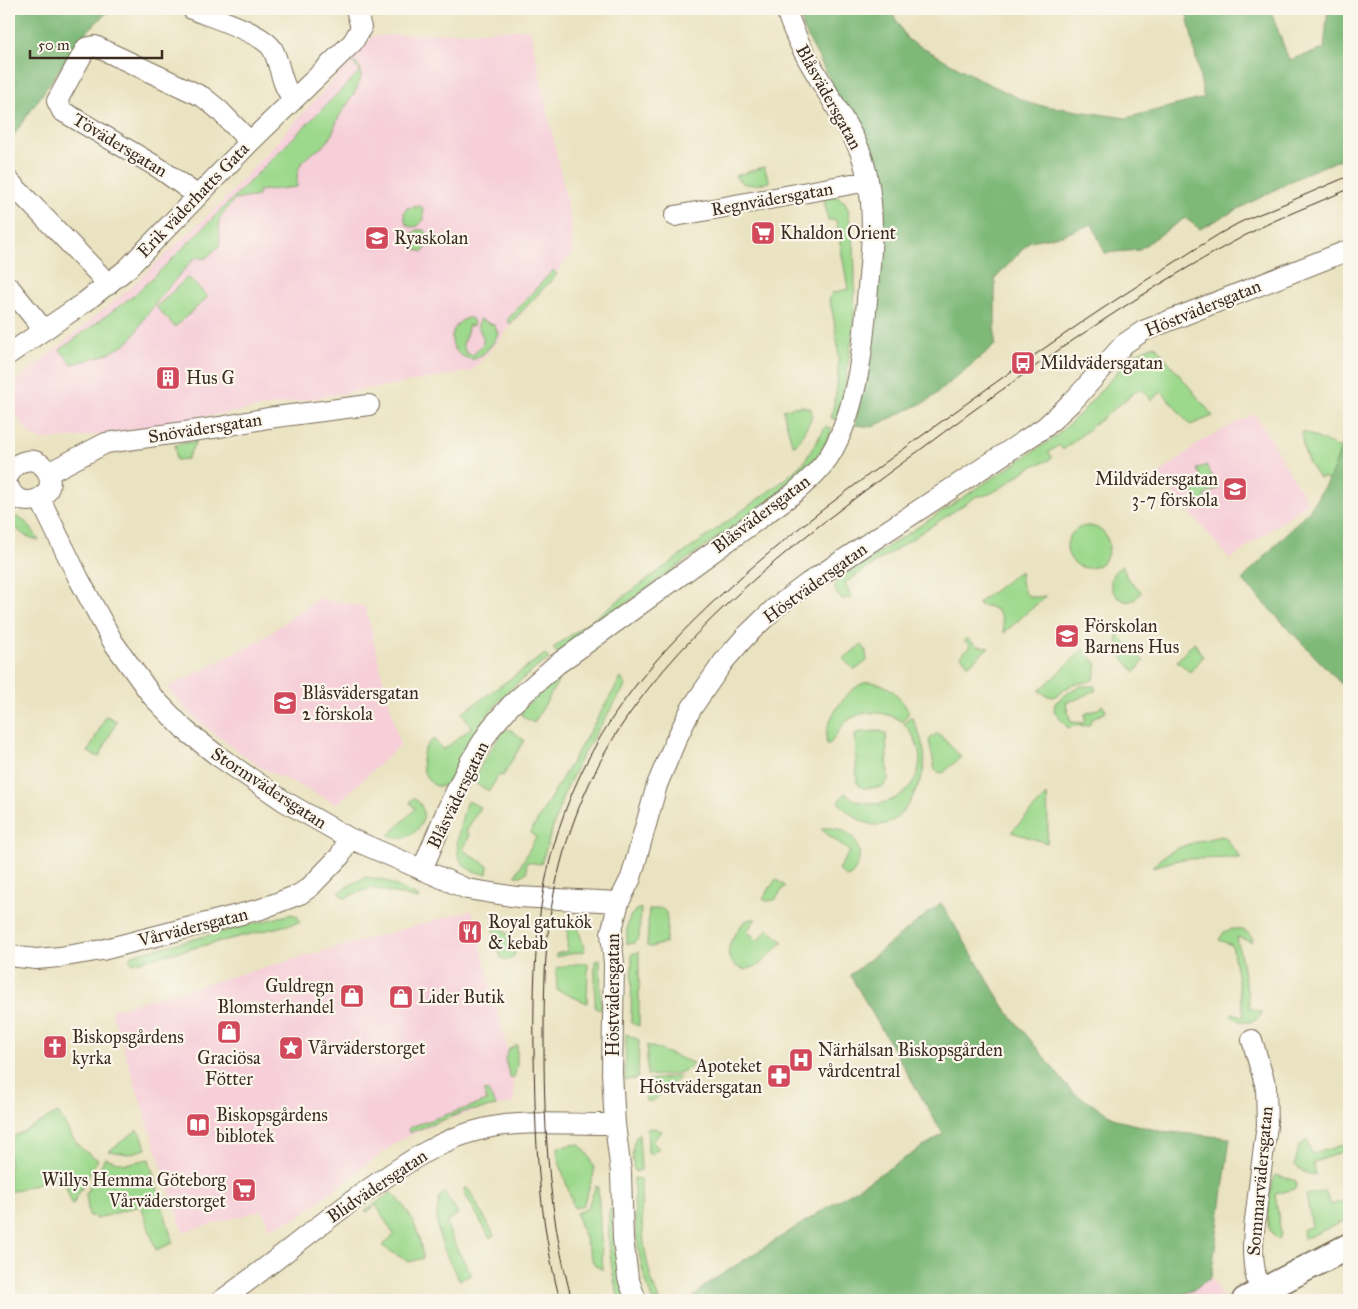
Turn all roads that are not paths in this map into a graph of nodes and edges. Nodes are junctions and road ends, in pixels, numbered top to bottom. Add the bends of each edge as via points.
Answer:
1 (192, 9) edge
2 (356, 9) edge
3 (786, 9) edge
4 (294, 99) junction
5 (250, 142) junction
6 (9, 181) edge
7 (868, 181) junction
8 (198, 196) junction
9 (675, 216) dead end
10 (1349, 250) edge
11 (108, 285) junction
12 (9, 287) edge
13 (44, 330) junction
14 (9, 354) edge
15 (369, 405) dead end
16 (48, 473) junction
17 (10, 475) edge
18 (40, 499) junction
19 (349, 838) junction
20 (422, 870) junction
21 (620, 902) junction
22 (9, 956) edge
23 (1252, 1040) dead end
24 (615, 1124) junction
25 (1349, 1246) edge
26 (1253, 1296) edge
27 (222, 1300) edge
28 (636, 1300) edge

1 - 4 street via 268,42 281,68 287,92
2 - 4 street, Erik väderhatts Gata via 361,28 353,42
3 - 7 street, Blåsvädersgatan via 796,38 858,145
4 - 5 street, Erik väderhatts Gata
5 - 8 street, Erik väderhatts Gata
5 - 8 street, Tövädersgatan via 203,97 94,46 86,48 57,101 62,110 159,168
6 - 11 street
7 - 9 street, Regnvädersgatan
7 - 20 street, Blåsvädersgatan via 872,239 866,316 858,370 844,428 834,448 793,494 556,665 510,705 470,762
8 - 11 street, Erik väderhatts Gata
10 - 21 street, Höstvädersgatan via 1143,331 1124,344 1075,400 1045,427 775,608 724,661 691,708 657,786 631,878
11 - 13 street, Erik väderhatts Gata
12 - 13 street
13 - 14 street, Erik väderhatts Gata
15 - 16 street, Snövädersgatan via 106,443
16 - 17 street via 38,462 28,460
16 - 18 street via 49,486
17 - 18 street via 17,498 24,502
18 - 19 street, Stormvädersgatan via 113,642 159,703 185,730 218,756 284,801
19 - 20 street, Stormvädersgatan
19 - 22 street, Vårvädersgatan via 340,856 310,887 262,909 102,950 36,959
20 - 21 street, Stormvädersgatan via 482,892
21 - 24 street, Höstvädersgatan via 611,933
23 - 26 street, Sommarvädersgatan via 1266,1087 1267,1109 1252,1244
24 - 27 street, Blidvädersgatan via 509,1124 458,1137 417,1156 377,1183
24 - 28 street, Höstvädersgatan via 624,1249 628,1278
25 - 26 street, Sommarvädersgatan

